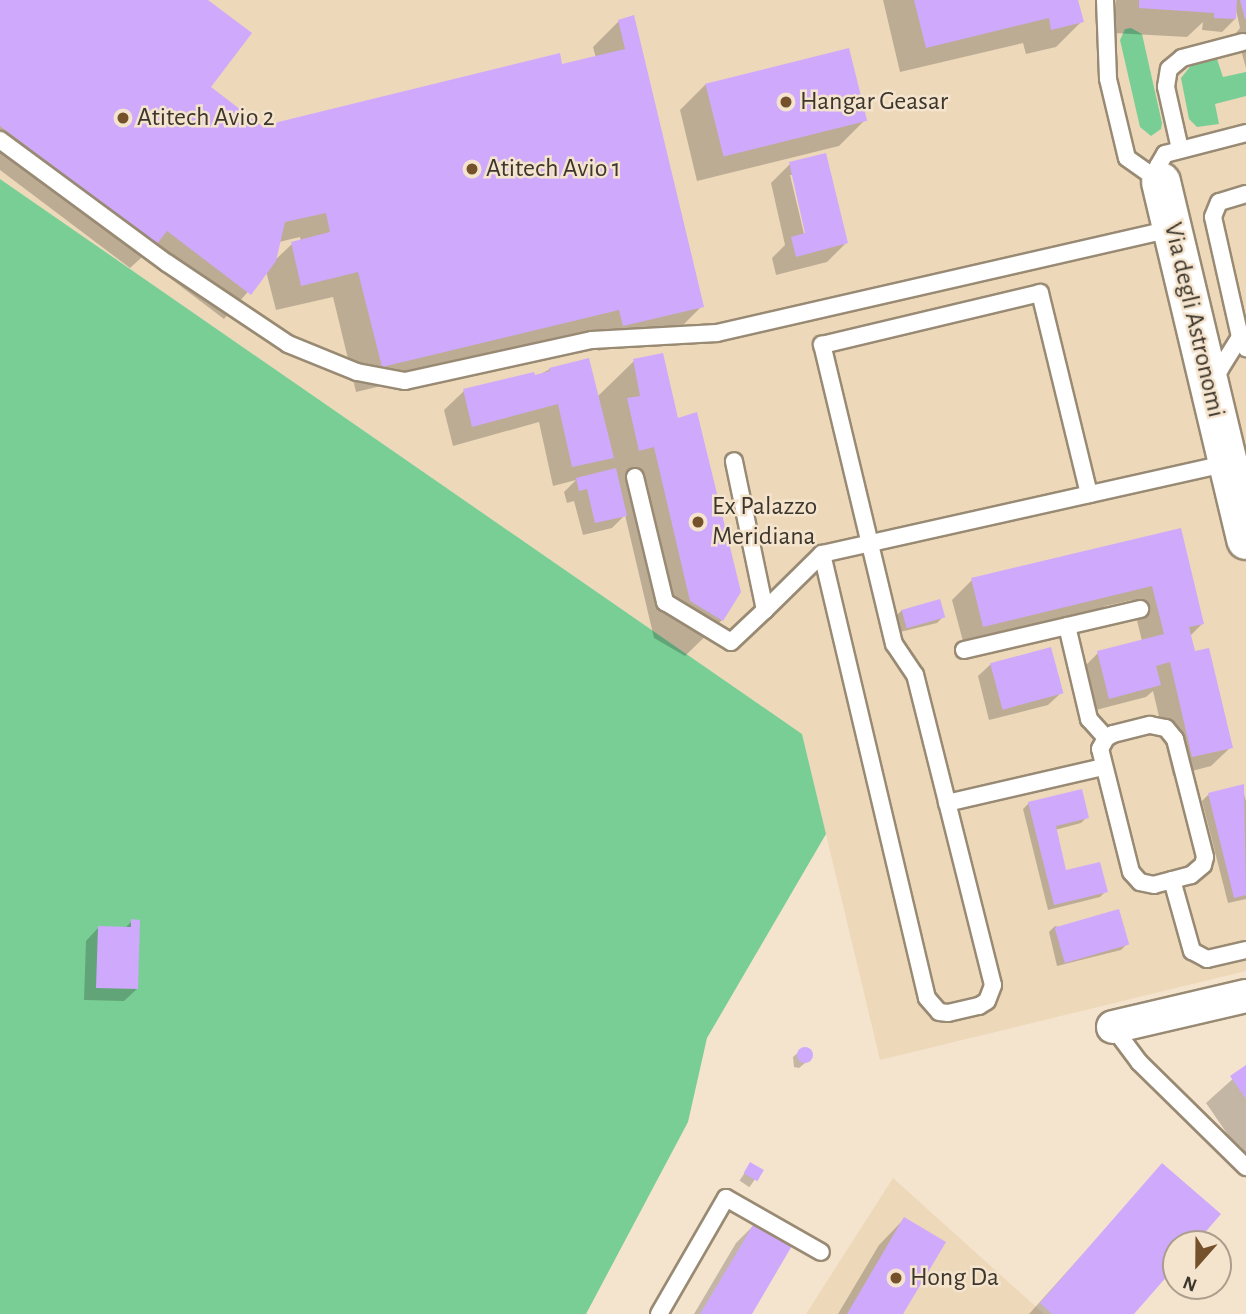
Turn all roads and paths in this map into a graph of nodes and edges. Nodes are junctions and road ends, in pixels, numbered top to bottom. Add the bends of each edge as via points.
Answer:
1 (1105, 0) edge
2 (1242, 42) dead end
3 (1246, 133) edge
4 (0, 140) edge
5 (1180, 149) junction
6 (1161, 183) junction
7 (1246, 194) edge
8 (1172, 229) junction
9 (1243, 342) edge
10 (1206, 376) junction
11 (734, 461) dead end
12 (1229, 463) junction
13 (635, 477) dead end
14 (1089, 494) junction
15 (1246, 540) edge
16 (870, 543) junction
17 (822, 554) junction
18 (1140, 609) dead end
19 (765, 610) junction
20 (1067, 626) junction
21 (964, 650) dead end
22 (1106, 738) junction
23 (1103, 767) junction
24 (947, 803) junction
25 (1172, 880) junction
26 (1246, 950) edge
27 (1246, 996) edge
28 (1113, 1027) joint
29 (1246, 1167) edge
30 (821, 1252) dead end
31 (659, 1314) edge

1 - 6 lane via 1108,79 1127,158
2 - 5 lane via 1182,58 1169,69 1166,87
3 - 5 lane
4 - 8 lane via 167,263 288,344 357,372 405,381 592,340 717,332
5 - 6 lane via 1161,160
6 - 8 street, Via degli Astronomi
7 - 9 lane via 1219,202 1213,217
8 - 10 street, Via degli Astronomi
9 - 10 lane via 1220,369
10 - 12 street, Via degli Astronomi
11 - 19 lane
12 - 14 lane
12 - 15 street, Via degli Astronomi
13 - 19 lane via 665,602 732,642
14 - 16 lane
14 - 16 lane via 1040,293 822,345
16 - 17 lane
16 - 24 lane via 894,644 915,675
17 - 19 lane
17 - 24 lane via 927,998 931,1006 948,1013 979,1006 987,1001 993,985
18 - 20 lane
20 - 21 lane
20 - 22 lane via 1089,719
22 - 23 lane via 1100,749
22 - 25 lane via 1150,725 1166,728 1175,739 1205,857 1199,871
23 - 24 lane
23 - 25 lane via 1135,878 1146,885
25 - 26 lane via 1192,951 1207,959
27 - 28 street
28 - 29 lane via 1139,1062
30 - 31 lane via 726,1198

